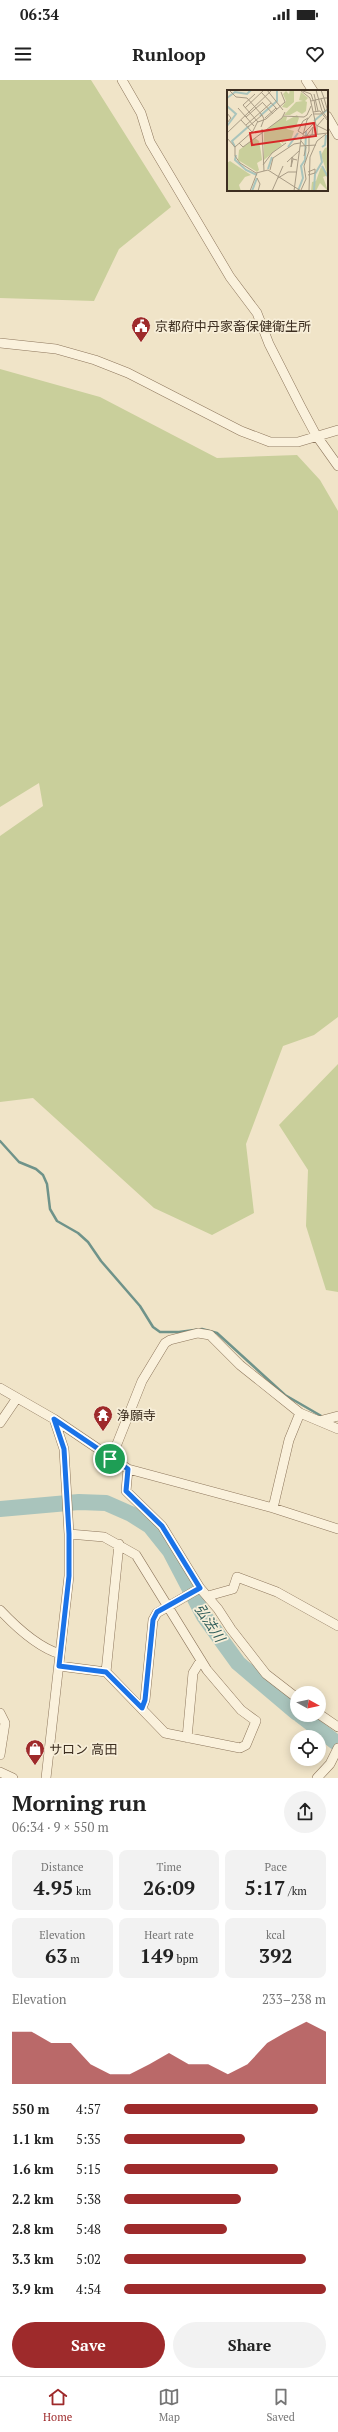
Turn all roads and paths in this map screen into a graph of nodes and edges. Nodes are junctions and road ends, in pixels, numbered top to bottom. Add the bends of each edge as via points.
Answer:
1 (122, 80) edge
2 (306, 80) edge
3 (312, 90) edge
4 (328, 118) edge
5 (338, 135) edge
6 (0, 343) edge
7 (338, 430) edge
8 (316, 435) junction
9 (338, 466) edge
10 (0, 1388) edge
11 (17, 1398) junction
12 (300, 1413) junction
13 (338, 1416) edge
14 (54, 1419) junction
15 (319, 1421) junction
16 (0, 1423) edge
17 (338, 1430) edge
18 (110, 1459) junction
19 (128, 1469) junction
20 (274, 1508) junction
21 (338, 1529) edge
22 (69, 1534) junction
23 (119, 1544) junction
24 (200, 1588) junction
25 (208, 1596) junction
26 (168, 1606) junction
27 (0, 1610) edge
28 (338, 1626) edge
29 (60, 1654) junction
30 (201, 1660) junction
31 (59, 1666) junction
32 (106, 1672) junction
33 (290, 1693) edge
34 (142, 1708) junction
35 (0, 1713) edge
36 (326, 1719) edge
37 (338, 1727) edge
38 (187, 1738) junction
39 (338, 1748) edge
40 (0, 1755) edge
41 (0, 1772) edge
42 (13, 1778) edge
43 (46, 1778) edge
44 (317, 1778) edge

1 - 8 street via 141,112 150,142 230,277 257,313 269,344
2 - 3 street
4 - 5 street
6 - 8 street via 56,349 95,360 128,373 240,431 270,442 298,442
7 - 8 street
8 - 9 street
10 - 11 street
11 - 14 street
11 - 16 street
12 - 15 street
12 - 18 street via 240,1364 210,1335 198,1333 165,1343 142,1381
12 - 20 street via 289,1440
13 - 15 street
14 - 18 street
14 - 22 street via 64,1449
15 - 17 street
18 - 19 street
19 - 20 street
19 - 24 street via 126,1491 162,1526
20 - 21 street
22 - 23 street via 104,1537
22 - 29 street via 69,1576
23 - 26 street via 136,1555
23 - 32 street
24 - 25 street
24 - 26 street
25 - 28 street via 233,1589 237,1577 277,1592
25 - 33 street via 266,1674
26 - 30 street
26 - 34 street via 157,1612 153,1620
27 - 29 street via 11,1622 48,1650
29 - 31 street
30 - 38 street via 193,1673
30 - 38 street via 240,1710 256,1721 246,1745 240,1748
31 - 32 street
31 - 43 street
32 - 34 street
34 - 38 street via 165,1733
35 - 40 street via 5,1723
36 - 37 street
39 - 44 street via 330,1764
41 - 42 street

